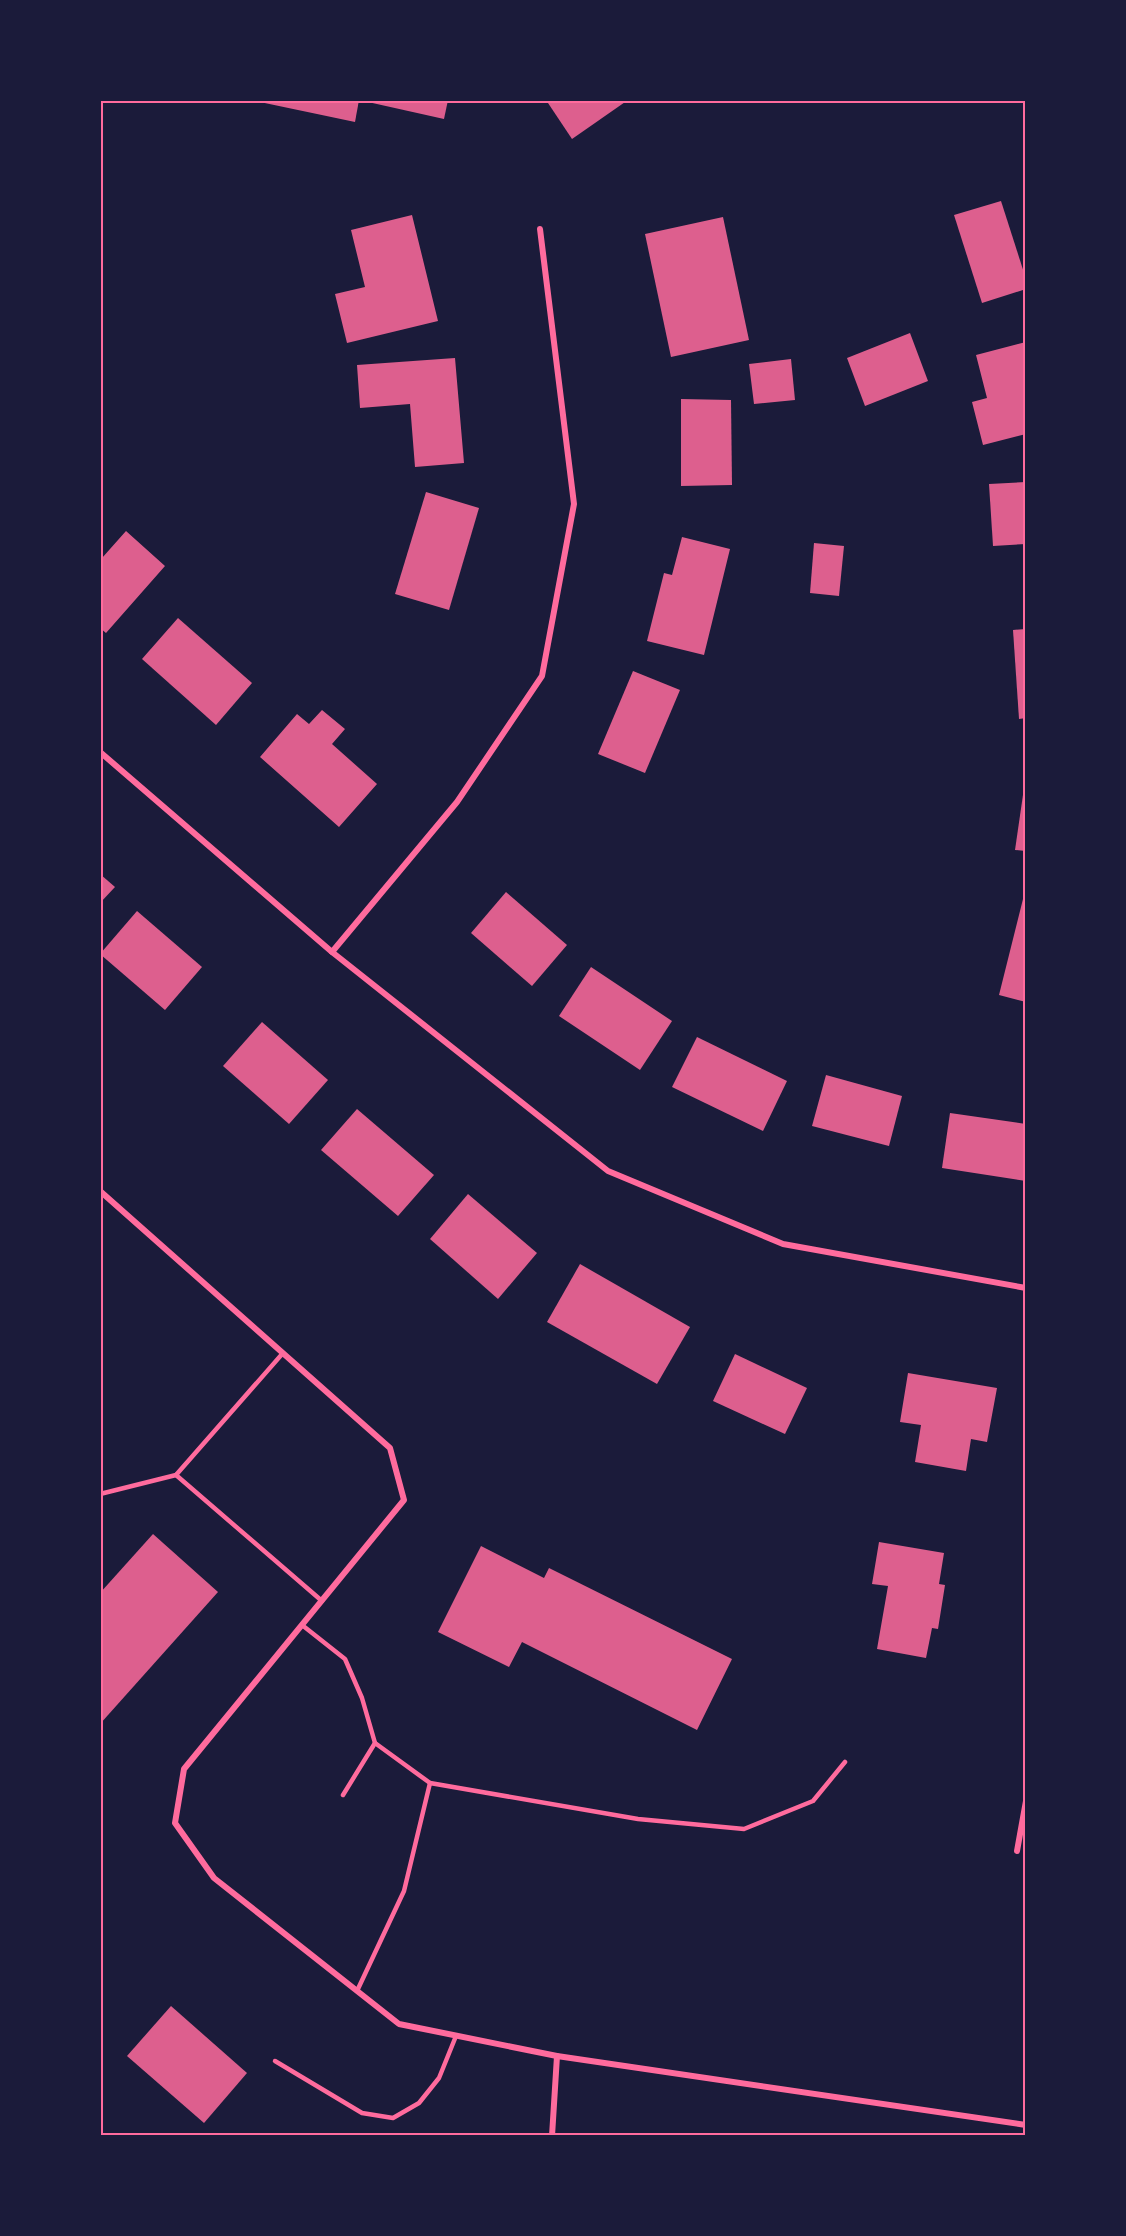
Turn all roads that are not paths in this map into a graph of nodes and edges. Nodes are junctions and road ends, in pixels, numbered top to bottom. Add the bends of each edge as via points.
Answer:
1 (540, 229) dead end
2 (100, 752) edge
3 (332, 952) junction
4 (100, 1191) edge
5 (1026, 1288) edge
6 (283, 1353) junction
7 (176, 1475) junction
8 (100, 1494) edge
9 (322, 1601) junction
10 (302, 1625) junction
11 (375, 1743) junction
12 (845, 1762) dead end
13 (430, 1783) junction
14 (343, 1795) dead end
15 (1026, 1801) edge
16 (1017, 1851) dead end
17 (357, 1991) junction
18 (456, 2036) junction
19 (557, 2056) junction
20 (275, 2061) dead end
21 (1026, 2125) edge
22 (552, 2136) edge

1 - 3 street via 574,504 542,676 457,802
2 - 3 street
3 - 5 street via 608,1171 783,1244
4 - 6 street
6 - 7 lane
6 - 9 street via 390,1448 404,1500
7 - 8 lane
7 - 9 lane
9 - 10 street
10 - 11 lane via 345,1659
10 - 17 street via 184,1769 175,1823 214,1878
11 - 13 lane
11 - 14 lane
12 - 13 lane via 813,1801 744,1829 638,1819
13 - 17 lane via 404,1891
15 - 16 street
17 - 18 street via 399,2024
18 - 19 street
18 - 20 lane via 439,2078 419,2103 393,2118 362,2113
19 - 21 street
19 - 22 street

